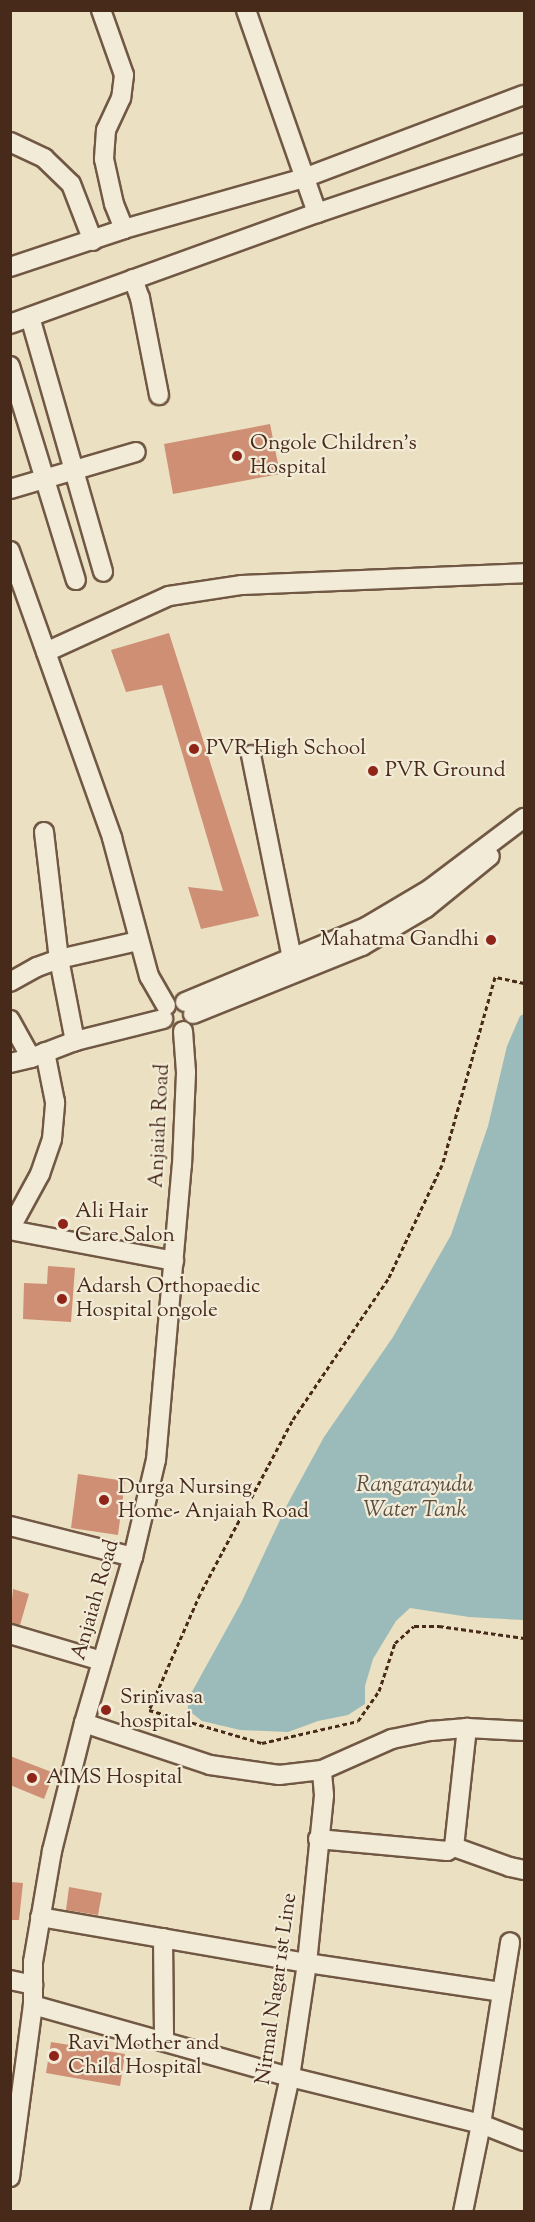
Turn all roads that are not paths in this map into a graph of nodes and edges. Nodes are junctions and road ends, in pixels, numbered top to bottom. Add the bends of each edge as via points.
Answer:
1 (101, 10) edge
2 (246, 10) edge
3 (525, 95) edge
4 (10, 142) edge
5 (525, 143) edge
6 (304, 178) junction
7 (317, 213) junction
8 (124, 230) junction
9 (93, 241) junction
10 (10, 267) edge
11 (133, 279) junction
12 (30, 316) junction
13 (10, 324) edge
14 (10, 366) edge
15 (159, 395) dead end
16 (136, 452) dead end
17 (73, 470) junction
18 (44, 478) junction
19 (10, 489) edge
20 (10, 551) edge
21 (103, 572) dead end
22 (525, 573) edge
23 (76, 580) dead end
24 (46, 652) junction
25 (251, 755) dead end
26 (525, 818) edge
27 (525, 829) edge
28 (44, 832) dead end
29 (138, 941) junction
30 (59, 959) junction
31 (292, 959) junction
32 (10, 982) edge
33 (189, 1008) junction
34 (164, 1012) junction
35 (10, 1020) edge
36 (183, 1031) junction
37 (75, 1041) junction
38 (38, 1055) junction
39 (10, 1063) edge
40 (11, 1229) edge
41 (174, 1261) junction
42 (10, 1526) edge
43 (133, 1557) junction
44 (10, 1634) edge
45 (102, 1661) junction
46 (84, 1723) junction
47 (467, 1728) junction
48 (525, 1731) edge
49 (322, 1770) junction
50 (318, 1839) junction
51 (454, 1847) junction
52 (525, 1870) edge
53 (40, 1917) junction
54 (163, 1938) junction
55 (510, 1942) dead end
56 (307, 1963) junction
57 (10, 1980) edge
58 (33, 1985) junction
59 (502, 1992) junction
60 (33, 2004) junction
61 (164, 2041) junction
62 (18, 2063) edge
63 (290, 2077) junction
64 (481, 2124) junction
65 (525, 2141) edge
66 (10, 2177) edge
67 (260, 2211) edge
68 (463, 2211) edge

1 - 8 street via 124,75 121,98 106,130 104,159
2 - 6 street
3 - 6 street
4 - 9 street via 44,158 71,184
5 - 7 street
6 - 7 street
6 - 8 street
7 - 11 street
8 - 9 street
9 - 10 street
11 - 12 street
11 - 15 street
12 - 13 street
12 - 17 street
14 - 18 street
16 - 17 street
17 - 18 street
17 - 21 street
18 - 19 street
18 - 23 street
20 - 24 street
22 - 24 street via 242,585 169,596
24 - 29 street via 112,838
25 - 31 street
26 - 31 street via 430,889 366,927
27 - 33 street via 405,922 362,946
28 - 30 street
29 - 30 street
29 - 34 street
30 - 32 street
30 - 37 street
31 - 33 street
33 - 34 street via 175,1000
33 - 36 street via 193,1021
34 - 36 street via 170,1029
34 - 37 street
35 - 38 street
36 - 41 street, Anjaiah Road via 186,1072
37 - 38 street
38 - 39 street
38 - 40 street via 55,1102 52,1139 40,1174
40 - 41 street
41 - 43 street, Anjaiah Road via 160,1429
42 - 43 street
43 - 45 street, Anjaiah Road
44 - 45 street
45 - 46 street, Anjaiah Road
46 - 49 street via 210,1765 279,1775
46 - 53 street, Anjaiah Road via 62,1802
47 - 48 street
47 - 49 street via 392,1739
47 - 51 street
49 - 50 street, Nirmal Nagar 1st Line via 324,1795
50 - 51 street via 447,1851
50 - 56 street, Nirmal Nagar 1st Line
51 - 52 street
53 - 54 street
53 - 58 street, Anjaiah Road
54 - 56 street
54 - 61 street
55 - 59 street
56 - 59 street
56 - 63 street, Nirmal Nagar 1st Line
57 - 58 street
58 - 60 street, Anjaiah Road
59 - 64 street
60 - 61 street
60 - 62 street, Anjaiah Road
61 - 63 street
62 - 66 street, Anjaiah Road
63 - 64 street
63 - 67 street, Nirmal Nagar 1st Line
64 - 65 street
64 - 68 street

